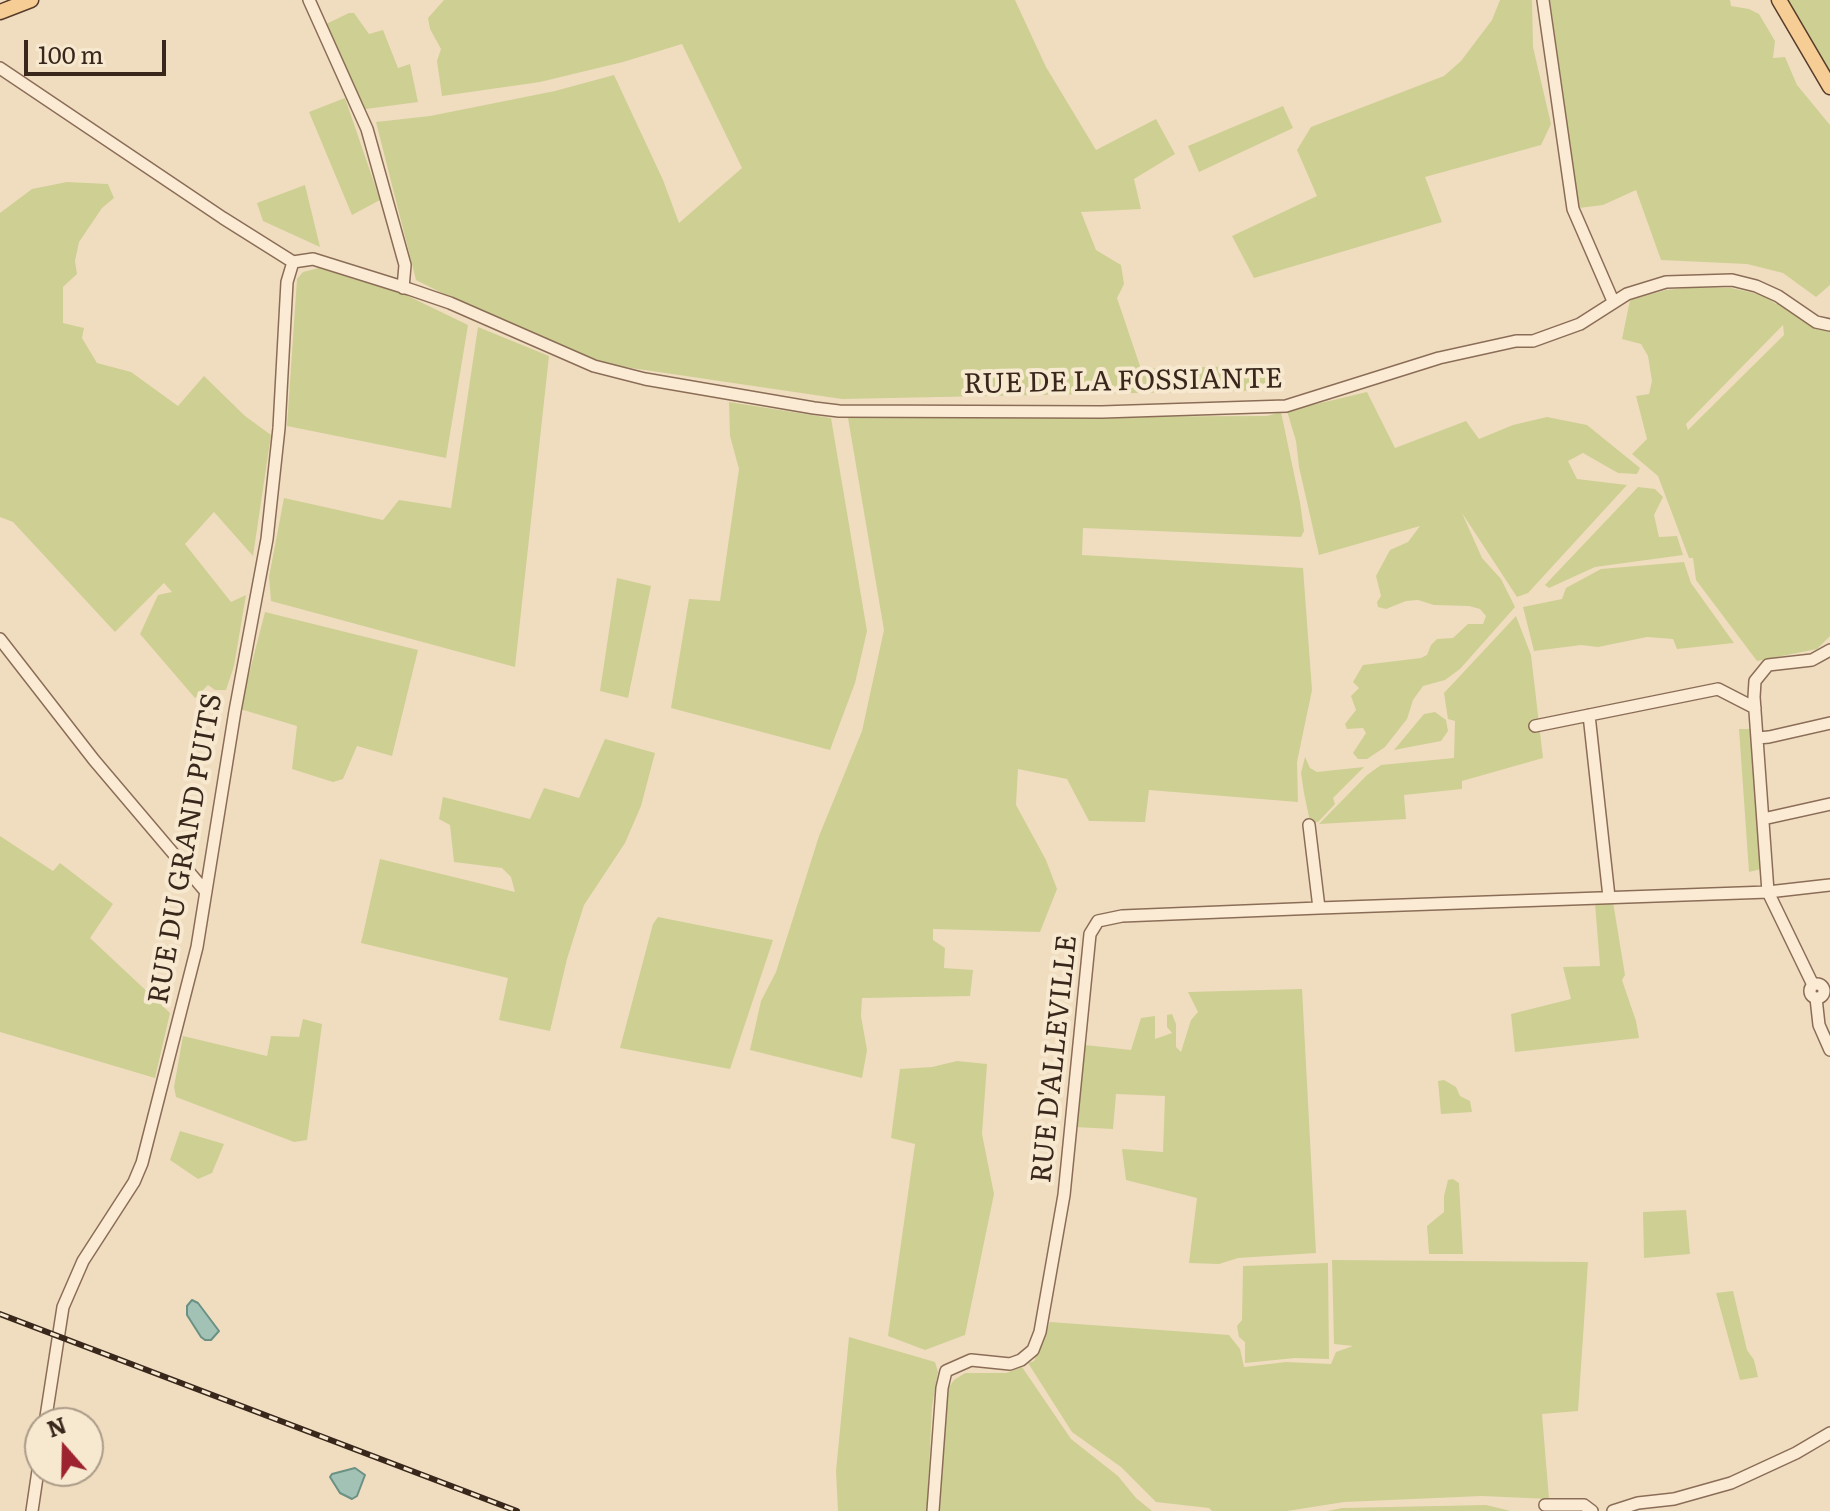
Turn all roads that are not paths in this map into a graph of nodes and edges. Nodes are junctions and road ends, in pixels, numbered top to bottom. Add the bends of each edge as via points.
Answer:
1 (31, 0) edge
2 (309, 0) edge
3 (1543, 0) edge
4 (1779, 0) edge
5 (0, 12) edge
6 (0, 68) edge
7 (1830, 87) edge
8 (293, 262) junction
9 (403, 288) junction
10 (1613, 301) junction
11 (1830, 325) edge
12 (0, 639) edge
13 (1830, 650) edge
14 (1755, 708) junction
15 (1589, 715) junction
16 (1830, 723) edge
17 (1535, 726) dead end
18 (1757, 738) junction
19 (1830, 804) edge
20 (1763, 819) junction
21 (1309, 825) dead end
22 (1830, 885) edge
23 (206, 892) junction
24 (1768, 892) junction
25 (1609, 897) junction
26 (1319, 908) junction
27 (1823, 987) edge
28 (1830, 1050) edge
29 (47, 1407) edge
30 (1830, 1433) edge
31 (36, 1487) edge
32 (1545, 1505) dead end
33 (1657, 1506) edge
34 (32, 1511) edge
35 (933, 1511) edge
36 (1592, 1511) edge
37 (1613, 1511) edge

1 - 5 main road
2 - 9 street via 367,129 405,265
3 - 10 street via 1573,209
4 - 7 main road
6 - 8 street
8 - 9 street via 313,259
8 - 23 street, RUE DU GRAND PUITS via 287,282 267,539
9 - 10 street, RUE DE LA FOSSIANTE via 594,366 839,411 1286,406 1439,358 1533,341 1580,324
10 - 11 street, RUE DE LA FOSSIANTE via 1666,282 1732,280 1768,290 1816,322
12 - 23 street
13 - 14 street via 1812,660 1768,665 1755,681
14 - 15 street via 1718,689
14 - 18 street
15 - 17 street
15 - 25 street
16 - 18 street
18 - 20 street
19 - 20 street
20 - 24 street
21 - 26 street
22 - 24 street, RUE D'ALLEVILLE
23 - 29 street, RUE DU GRAND PUITS via 149,1142 134,1182 70,1289 57,1335
24 - 25 street, RUE D'ALLEVILLE
24 - 27 street
25 - 26 street, RUE D'ALLEVILLE
26 - 35 street, RUE D'ALLEVILLE via 1122,916 1093,925 1064,1195 1040,1332 1033,1350 1021,1360 971,1360 946,1371
27 - 28 street via 1810,992
30 - 33 street via 1731,1483
31 - 34 street
32 - 36 street via 1584,1505
33 - 37 street

